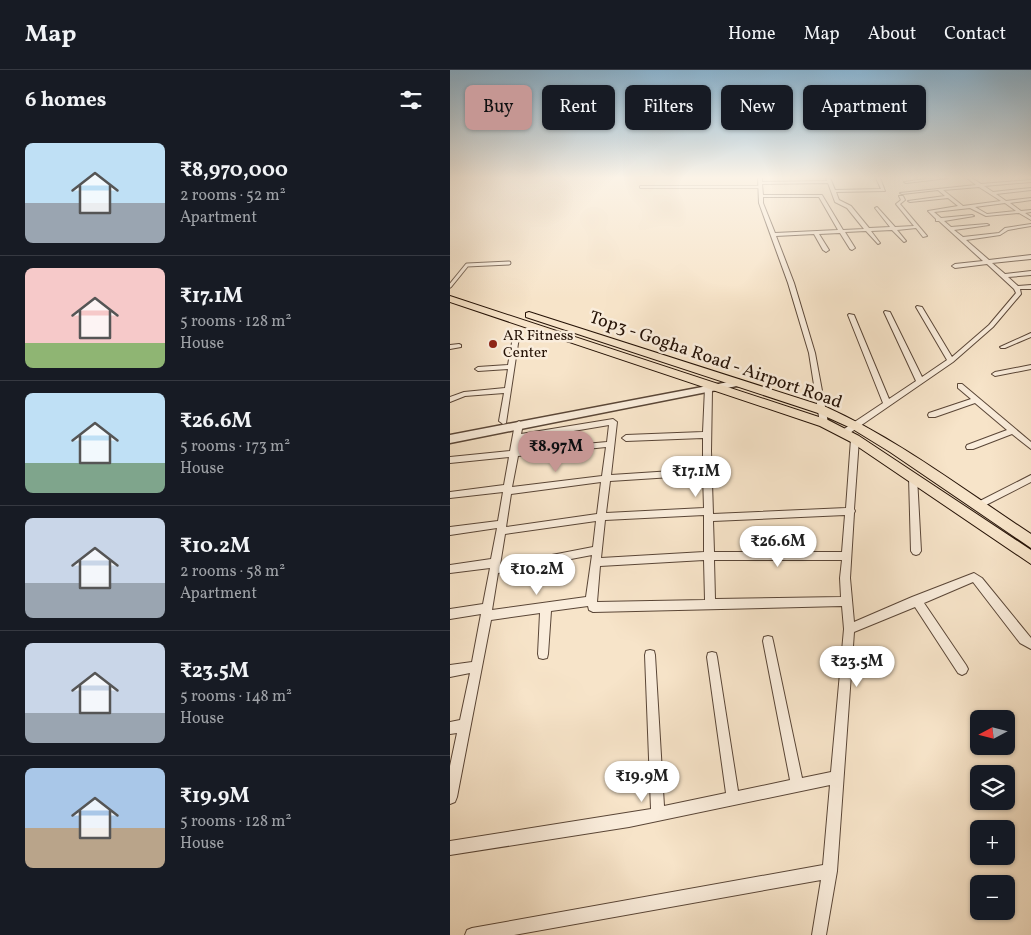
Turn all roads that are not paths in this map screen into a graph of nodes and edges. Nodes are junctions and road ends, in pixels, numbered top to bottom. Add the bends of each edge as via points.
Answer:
1 (768, 218) edge
2 (833, 218) edge
3 (858, 218) edge
4 (885, 218) edge
5 (910, 218) edge
6 (952, 218) edge
7 (938, 220) joint
8 (987, 225) dead end
9 (1031, 225) edge
10 (917, 227) junction
11 (893, 228) junction
12 (949, 229) junction
13 (867, 230) junction
14 (841, 231) junction
15 (816, 233) junction
16 (774, 236) junction
17 (926, 236) dead end
18 (961, 239) junction
19 (904, 241) dead end
20 (878, 244) dead end
21 (852, 248) dead end
22 (826, 250) dead end
23 (1031, 257) edge
24 (987, 262) junction
25 (509, 263) dead end
26 (955, 266) dead end
27 (1031, 272) edge
28 (1003, 276) junction
29 (450, 286) edge
30 (1031, 287) edge
31 (1017, 288) junction
32 (450, 290) edge
33 (450, 299) edge
34 (919, 307) dead end
35 (887, 312) dead end
36 (851, 315) dead end
37 (1031, 335) edge
38 (516, 337) dead end
39 (459, 346) dead end
40 (450, 347) edge
41 (1003, 347) dead end
42 (951, 360) junction
43 (511, 367) junction
44 (1031, 367) edge
45 (478, 369) dead end
46 (995, 374) dead end
47 (728, 379) junction
48 (920, 381) junction
49 (739, 383) junction
50 (960, 386) dead end
51 (710, 387) junction
52 (508, 390) junction
53 (450, 400) edge
54 (976, 400) junction
55 (887, 404) junction
56 (822, 410) junction
57 (932, 415) dead end
58 (503, 421) junction
59 (824, 423) junction
60 (519, 424) junction
61 (1013, 431) junction
62 (450, 432) edge
63 (852, 432) junction
64 (707, 435) junction
65 (450, 438) edge
66 (516, 438) junction
67 (626, 438) dead end
68 (611, 444) junction
69 (1031, 446) edge
70 (970, 447) dead end
71 (513, 453) junction
72 (450, 460) edge
73 (708, 472) junction
74 (913, 477) junction
75 (608, 478) junction
76 (1031, 478) edge
77 (508, 490) junction
78 (450, 495) edge
79 (977, 506) junction
80 (851, 511) junction
81 (708, 514) junction
82 (602, 516) junction
83 (502, 527) junction
84 (450, 531) edge
85 (1030, 540) edge
86 (598, 550) junction
87 (916, 550) dead end
88 (709, 556) junction
89 (846, 556) junction
90 (1031, 558) edge
91 (596, 562) junction
92 (495, 567) junction
93 (450, 569) edge
94 (591, 600) junction
95 (916, 600) junction
96 (848, 601) junction
97 (710, 605) junction
98 (546, 607) junction
99 (487, 612) junction
100 (450, 614) edge
101 (849, 628) junction
102 (768, 641) dead end
103 (1031, 644) edge
104 (543, 654) dead end
105 (650, 655) dead end
106 (712, 657) dead end
107 (476, 667) junction
108 (962, 669) dead end
109 (450, 671) edge
110 (465, 725) junction
111 (450, 728) edge
112 (837, 777) junction
113 (796, 785) junction
114 (450, 797) edge
115 (733, 798) junction
116 (658, 814) junction
117 (450, 848) edge
118 (830, 871) junction
119 (472, 935) edge
120 (819, 935) edge

1 - 16 street
2 - 14 street
3 - 13 street
4 - 11 street
5 - 10 street
6 - 7 street
7 - 12 street
8 - 12 street
9 - 18 street via 1007,229 1000,234
10 - 11 street
10 - 17 street
11 - 13 street
11 - 19 street
12 - 18 street
13 - 14 street
13 - 20 street
14 - 15 street
14 - 21 street
15 - 16 street
15 - 22 street
16 - 56 street via 812,353
18 - 24 street
23 - 24 street
24 - 26 street
24 - 28 street
25 - 29 lane via 467,265
27 - 28 street
28 - 31 street
30 - 31 street
31 - 42 street via 1015,299 991,326
32 - 47 main road, Top3 - Gogha Road - Airport Road
33 - 51 main road
34 - 42 street
35 - 48 street
36 - 55 street
37 - 41 street
38 - 43 street
39 - 40 street
42 - 48 street
43 - 45 street
43 - 52 street
44 - 46 street
47 - 49 main road, Top3 - Gogha Road - Airport Road
47 - 51 street
48 - 55 street
49 - 51 street
49 - 56 main road, Top3 - Gogha Road - Airport Road
50 - 54 street
51 - 58 street
51 - 59 main road
51 - 60 street
51 - 64 street
52 - 53 street via 464,394
52 - 58 street
54 - 57 street
54 - 61 street
55 - 63 street
56 - 59 street
56 - 63 main road, Top3 - Gogha Road - Airport Road
58 - 62 street
59 - 63 main road
60 - 65 street
60 - 66 street
61 - 69 street
61 - 70 street
63 - 74 main road
63 - 79 main road, Top3 - Gogha Road - Airport Road
63 - 80 street
64 - 67 street
64 - 73 street
66 - 68 street via 614,422
66 - 71 street
68 - 71 street
68 - 75 street
71 - 72 street
71 - 77 street
73 - 75 street
73 - 81 street
74 - 87 street
74 - 90 main road
75 - 77 street
75 - 82 street
76 - 79 street
77 - 78 street
77 - 83 street
79 - 85 main road, Top3 - Gogha Road - Airport Road
80 - 81 street
80 - 89 street
81 - 82 street
81 - 88 street
82 - 83 street
82 - 86 street
83 - 84 street
83 - 92 street
86 - 91 street
86 - 92 street
88 - 89 street
88 - 91 street
88 - 97 street
89 - 96 street
91 - 94 street
92 - 93 street
92 - 99 street
94 - 97 street via 600,608
94 - 98 street
95 - 101 street
95 - 103 street via 974,577
95 - 108 street
96 - 97 street
96 - 101 street
98 - 99 street
98 - 104 street
99 - 100 street
99 - 107 street
101 - 112 street
102 - 113 street
105 - 116 street
106 - 115 street
107 - 109 street
107 - 110 street
110 - 111 street
110 - 114 street
112 - 113 street
112 - 118 street
113 - 115 street
115 - 116 street
116 - 117 street
118 - 119 street
118 - 120 street

